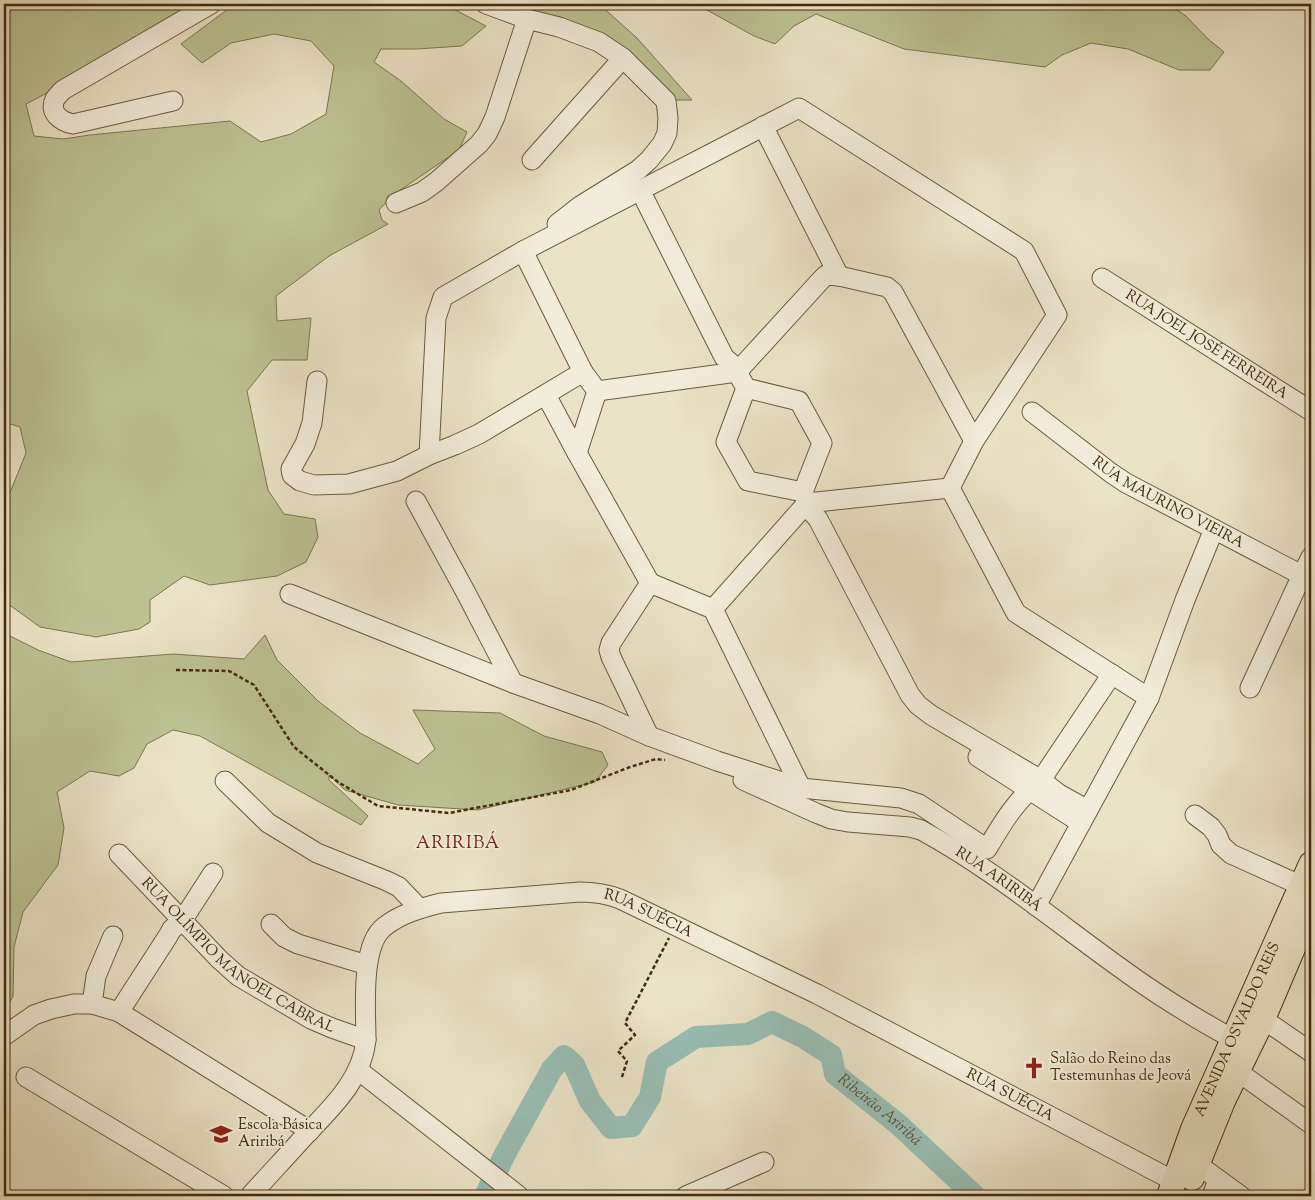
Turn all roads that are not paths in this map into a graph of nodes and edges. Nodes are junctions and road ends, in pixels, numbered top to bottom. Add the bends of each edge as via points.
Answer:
1 (211, 4) edge
2 (486, 4) edge
3 (527, 19) junction
4 (622, 58) junction
5 (173, 101) dead end
6 (763, 126) junction
7 (532, 160) dead end
8 (644, 188) junction
9 (396, 203) dead end
10 (527, 249) junction
11 (839, 276) junction
12 (1102, 278) dead end
13 (583, 372) junction
14 (739, 375) junction
15 (317, 381) dead end
16 (597, 391) junction
17 (546, 395) junction
18 (1311, 411) edge
19 (1032, 412) dead end
20 (974, 441) junction
21 (577, 453) junction
22 (429, 455) junction
23 (950, 488) junction
24 (416, 501) dead end
25 (807, 502) junction
26 (1214, 529) junction
27 (1311, 557) edge
28 (1306, 578) edge
29 (650, 583) junction
30 (290, 594) dead end
31 (713, 609) junction
32 (1112, 674) junction
33 (513, 683) junction
34 (1250, 688) dead end
35 (1149, 698) junction
36 (649, 736) junction
37 (738, 778) dead end
38 (225, 781) dead end
39 (801, 788) junction
40 (1037, 789) junction
41 (1195, 815) dead end
42 (1084, 817) junction
43 (119, 854) dead end
44 (1311, 864) edge
45 (213, 873) dead end
46 (1307, 896) edge
47 (1036, 906) junction
48 (419, 908) junction
49 (182, 921) junction
50 (271, 924) dead end
51 (113, 936) dead end
52 (367, 965) junction
53 (92, 1004) junction
54 (119, 1012) junction
55 (1263, 1019) junction
56 (4, 1036) edge
57 (1234, 1039) junction
58 (366, 1040) junction
59 (1311, 1052) edge
60 (358, 1070) junction
61 (1238, 1071) junction
62 (26, 1077) dead end
63 (1311, 1124) edge
64 (310, 1131) junction
65 (764, 1162) dead end
66 (1197, 1164) junction
67 (1215, 1188) edge
68 (1176, 1191) edge
69 (224, 1196) edge
70 (250, 1196) edge
71 (519, 1196) edge
72 (686, 1196) edge
73 (1241, 1196) edge

1 - 5 street via 63,90 53,106 56,116 73,124
2 - 3 street
3 - 4 street via 599,42
3 - 9 street via 487,134 436,182
4 - 7 street
4 - 10 street via 666,101 667,133 662,144 638,170 580,206
6 - 8 street
6 - 11 street
6 - 20 street via 799,108 1024,251 1058,316
8 - 10 street
8 - 14 street via 732,352
10 - 13 street
10 - 22 street via 443,297 436,318
11 - 14 street via 826,275
11 - 20 street via 887,287 893,292
12 - 18 street, RUA JOEL JOSÉ FERREIRA
13 - 16 street
13 - 17 street
14 - 16 street
14 - 25 street via 798,401 822,443
14 - 25 street via 726,442 748,481
15 - 22 street via 306,444 291,468 292,475 300,481 314,485 349,484 397,471
16 - 21 street
17 - 21 street
17 - 22 street via 479,434
19 - 26 street, RUA MAURINO VIEIRA via 1118,478
20 - 23 street
21 - 29 street
23 - 25 street
23 - 32 street via 1016,613
24 - 33 street
25 - 31 street
25 - 40 street via 812,522 908,710
26 - 28 street, RUA MAURINO VIEIRA
26 - 35 street
27 - 28 street
28 - 34 street
29 - 31 street
29 - 36 street via 609,650
30 - 33 street
31 - 39 street
32 - 35 street
32 - 40 street
33 - 36 street via 600,714
35 - 42 street
36 - 39 street
37 - 47 street, RUA ARIRIBÁ via 831,819 921,830
38 - 48 street via 268,823 317,854 387,880 399,887
39 - 40 street via 901,798 918,804 987,848 1008,812
40 - 42 street
41 - 46 street via 1211,827 1221,845 1231,854
42 - 47 street
43 - 49 street, RUA OLÍMPIO MANOEL CABRAL
44 - 46 main road, AVENIDA OSVALDO REIS
45 - 49 street
46 - 55 main road, AVENIDA OSVALDO REIS
46 - 57 main road, AVENIDA OSVALDO REIS
47 - 57 street, RUA ARIRIBÁ via 1143,984
48 - 52 street, RUA SUÉCIA via 383,928 373,943
48 - 68 street, RUA SUÉCIA via 441,903 593,892 620,899 816,994
49 - 54 street via 172,929
49 - 58 street, RUA OLÍMPIO MANOEL CABRAL via 238,976 311,1019
50 - 52 street via 284,937 298,944
51 - 53 street via 96,976
52 - 58 street, RUA SUÉCIA
53 - 54 street
53 - 56 street via 74,1004 34,1015
54 - 64 street
55 - 59 street
55 - 61 main road, AVENIDA OSVALDO REIS
57 - 68 main road, AVENIDA OSVALDO REIS via 1192,1129
58 - 60 street, RUA SUÉCIA
60 - 64 street, RUA SUÉCIA
60 - 71 street
61 - 63 street
61 - 66 main road, AVENIDA OSVALDO REIS
62 - 69 street
64 - 70 street, RUA SUÉCIA
65 - 72 street
66 - 67 street
66 - 68 main road, AVENIDA OSVALDO REIS
67 - 73 street

